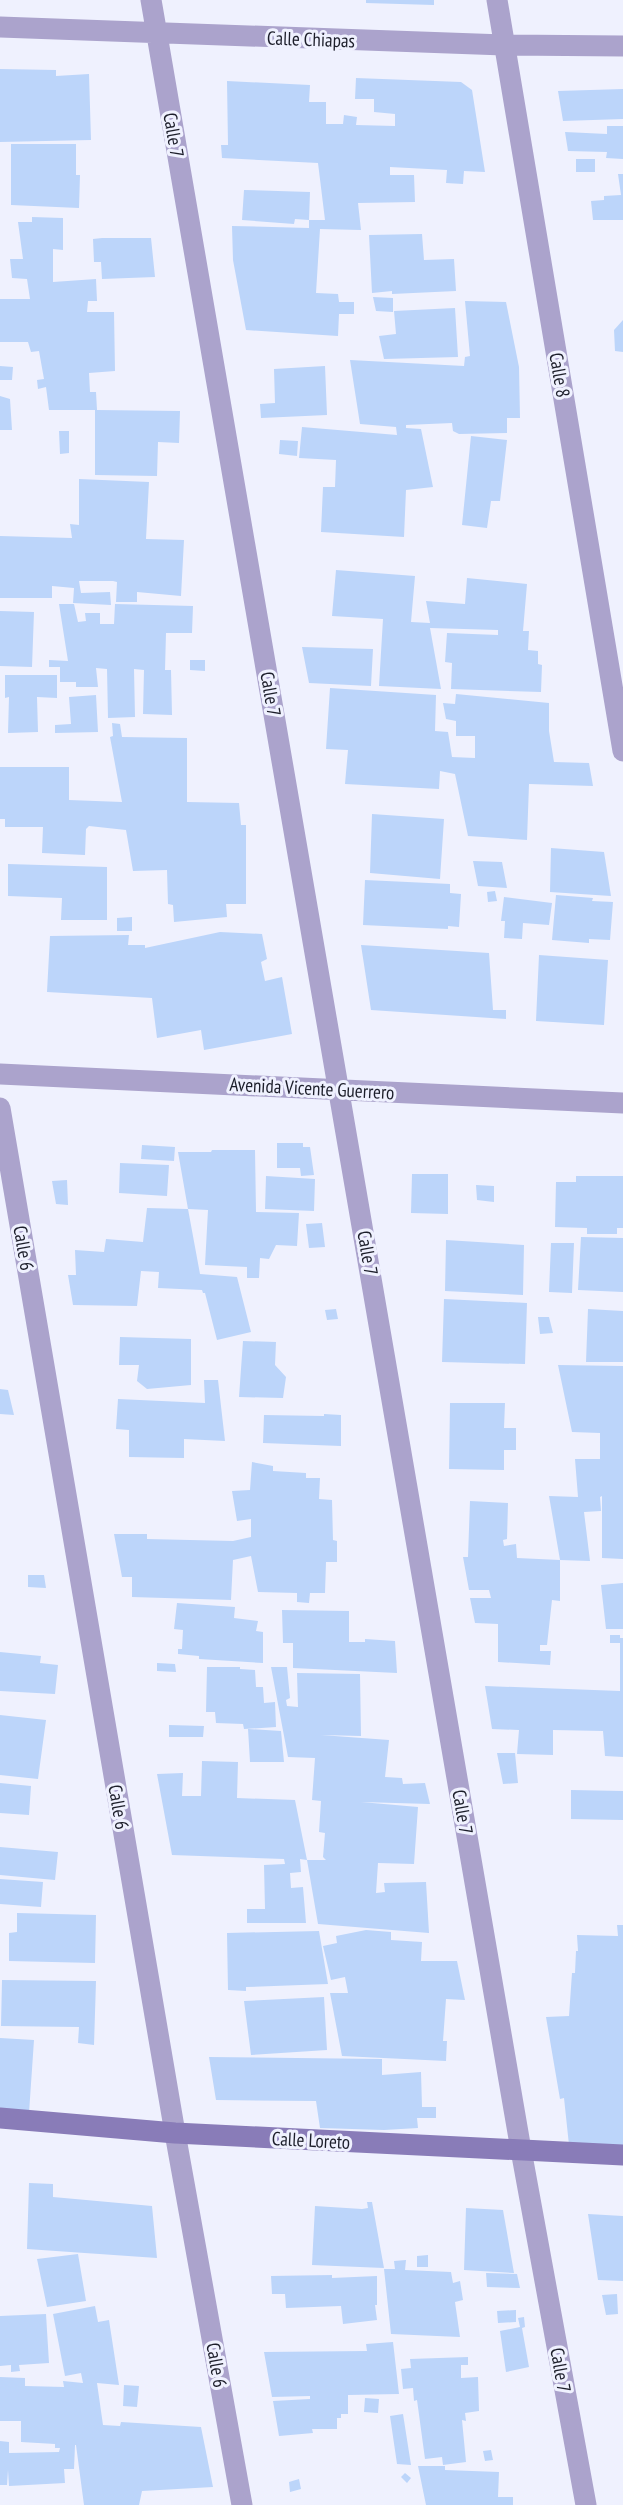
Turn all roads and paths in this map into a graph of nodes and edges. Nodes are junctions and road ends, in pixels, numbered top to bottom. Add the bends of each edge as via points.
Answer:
1 (150, 0) edge
2 (497, 0) edge
3 (0, 27) edge
4 (156, 34) junction
5 (504, 45) junction
6 (623, 46) edge
7 (623, 751) edge
8 (0, 1074) edge
9 (340, 1090) junction
10 (623, 1103) edge
11 (0, 1108) edge
12 (0, 2118) edge
13 (175, 2133) junction
14 (521, 2150) junction
15 (623, 2155) edge
16 (242, 2505) edge
17 (586, 2505) edge

1 - 4 street, Calle 7
2 - 5 street, Calle 8
3 - 4 street, Calle Chiapas
4 - 5 street, Calle Chiapas
4 - 9 street, Calle 7
5 - 6 street, Calle Chiapas
5 - 7 street, Calle 8
8 - 9 street, Avenida Vicente Guerrero
9 - 10 street, Avenida Vicente Guerrero
9 - 14 street, Calle 7
11 - 13 street, Calle 6
12 - 13 street, Calle Loreto
13 - 14 street, Calle Loreto
13 - 16 street, Calle 6
14 - 15 street, Calle Loreto
14 - 17 street, Calle 7

